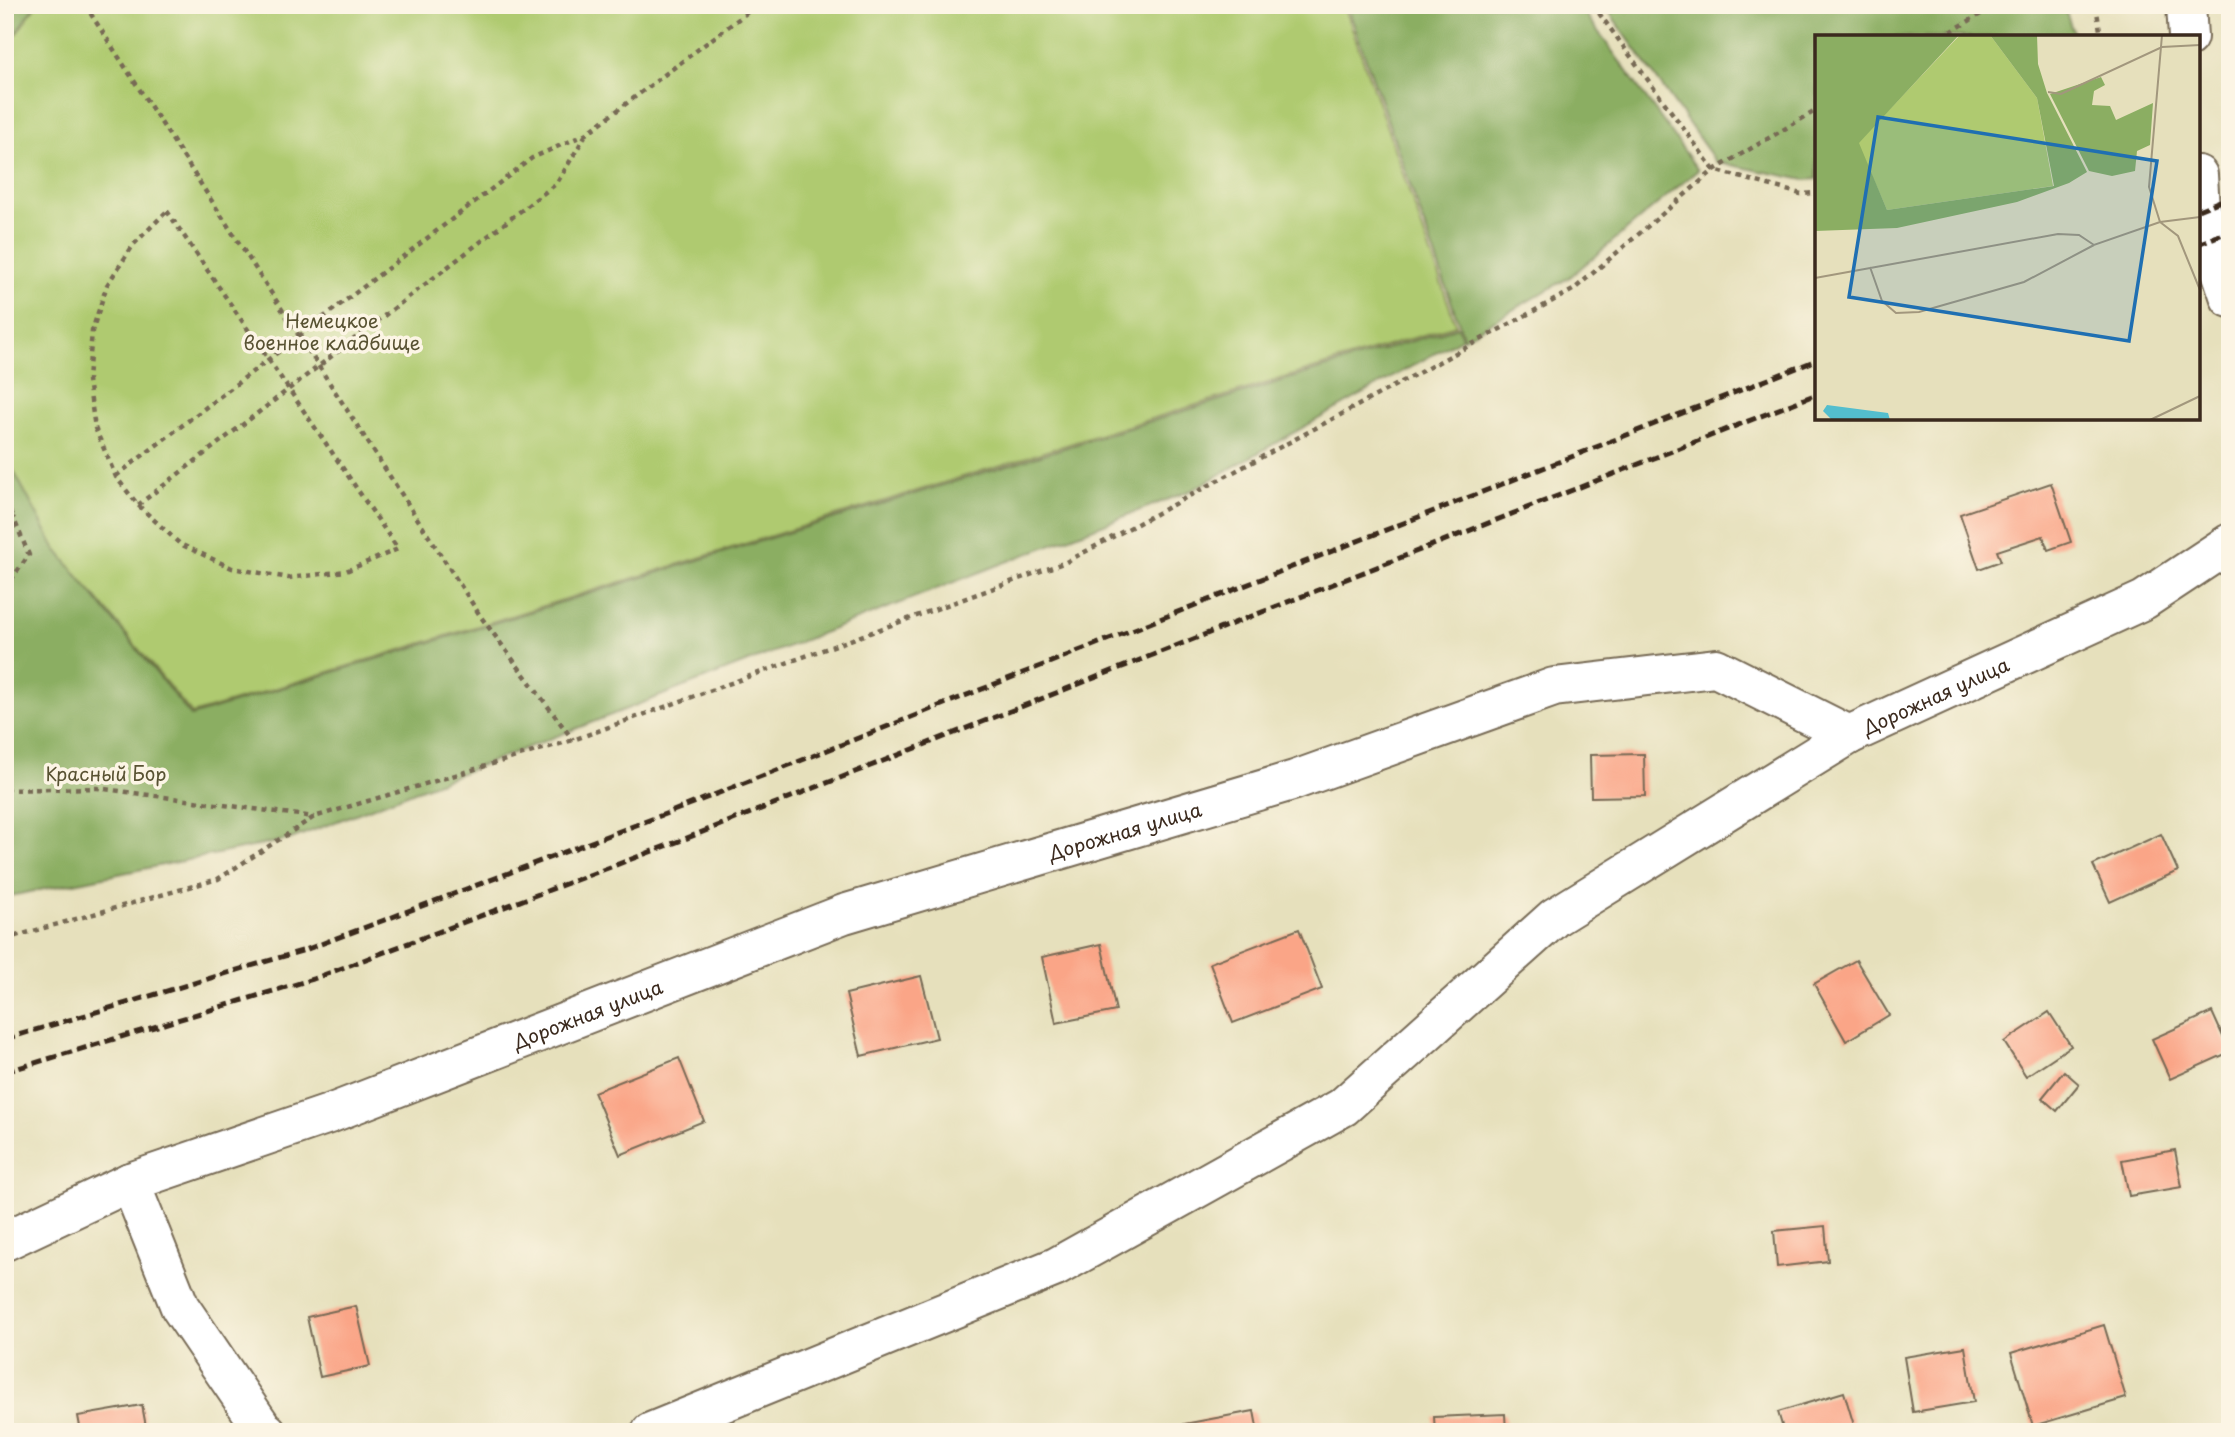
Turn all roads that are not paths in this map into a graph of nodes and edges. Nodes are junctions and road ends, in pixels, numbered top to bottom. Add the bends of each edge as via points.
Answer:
1 (2186, 5) edge
2 (2188, 35) edge
3 (2200, 209) edge
4 (2230, 298) edge
5 (2230, 543) edge
6 (1849, 735) junction
7 (130, 1182) junction
8 (5, 1241) edge
9 (267, 1432) edge
10 (651, 1432) edge

1 - 2 street
3 - 4 street
5 - 6 street, Дорожная улица via 2144,600
6 - 7 street, Дорожная улица via 1716,668 1554,687 1295,780 844,914 328,1114
6 - 10 street via 1555,917 1343,1107 1056,1267
7 - 8 street, Дорожная улица
7 - 9 street via 180,1307

